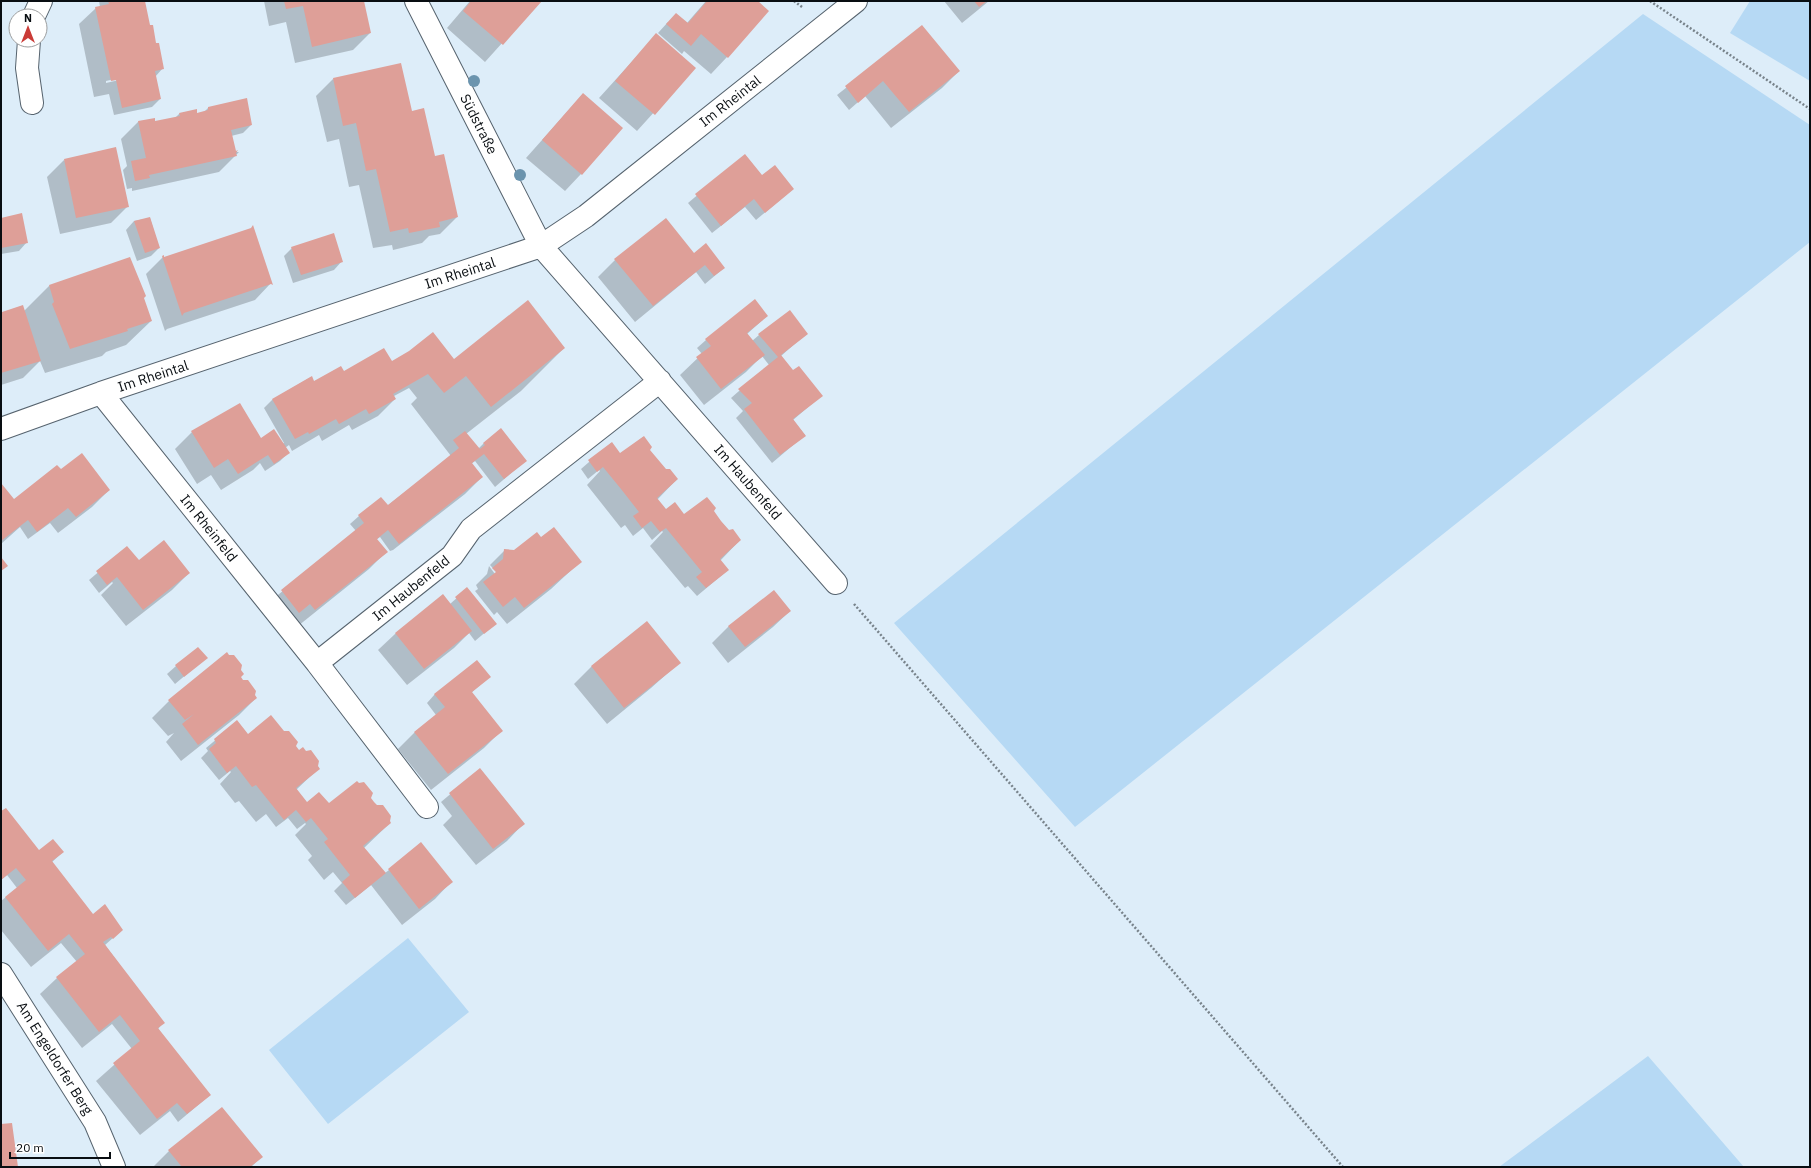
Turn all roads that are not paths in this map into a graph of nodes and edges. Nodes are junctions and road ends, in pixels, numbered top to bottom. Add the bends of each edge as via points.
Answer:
1 (416, 1) edge
2 (856, 1) edge
3 (28, 48) edge
4 (32, 103) dead end
5 (542, 246) junction
6 (660, 381) junction
7 (101, 393) junction
8 (1, 429) edge
9 (836, 584) road end
10 (317, 663) junction
11 (428, 807) dead end
12 (1, 974) edge
13 (114, 1167) edge

1 - 5 street, Südstraße
2 - 5 street, Im Rheintal via 586,216
3 - 4 street via 27,68
5 - 6 street, Im Haubenfeld
5 - 7 street, Im Rheintal
6 - 9 street, Im Haubenfeld
6 - 10 street, Im Haubenfeld via 471,529 452,556
7 - 8 street, Im Rheintal
7 - 10 street, Im Rheinfeld
10 - 11 street
12 - 13 street, Am Engeldorfer Berg via 95,1122

